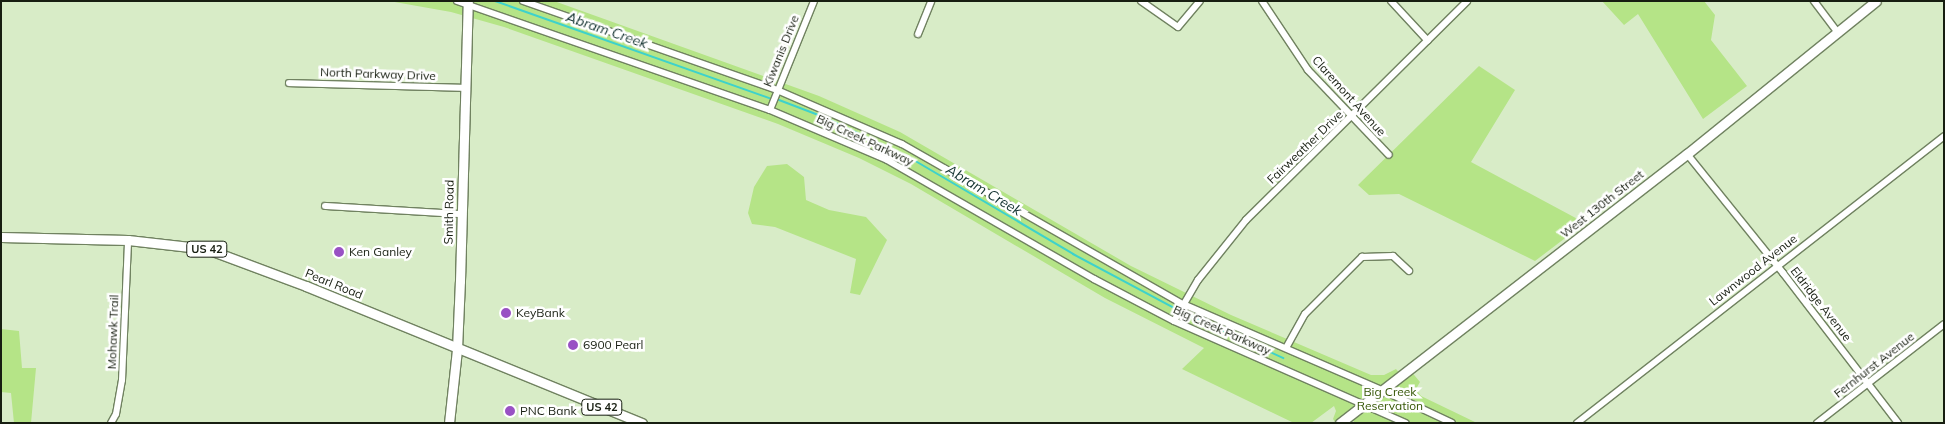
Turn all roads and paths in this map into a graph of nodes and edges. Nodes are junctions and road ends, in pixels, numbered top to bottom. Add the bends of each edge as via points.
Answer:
1 (457, 1) edge
2 (523, 1) edge
3 (814, 1) edge
4 (931, 1) edge
5 (1141, 1) edge
6 (1200, 1) edge
7 (1262, 1) edge
8 (1391, 1) edge
9 (1467, 1) edge
10 (1814, 1) edge
11 (1876, 1) edge
12 (468, 3) edge
13 (1837, 31) junction
14 (918, 34) dead end
15 (1428, 41) junction
16 (289, 83) dead end
17 (466, 88) junction
18 (777, 90) junction
19 (770, 110) junction
20 (1351, 117) junction
21 (1944, 136) edge
22 (1686, 154) junction
23 (1389, 155) dead end
24 (325, 206) dead end
25 (460, 214) junction
26 (1, 237) edge
27 (128, 240) junction
28 (1777, 265) junction
29 (1409, 271) dead end
30 (1183, 304) junction
31 (1174, 321) junction
32 (1944, 324) edge
33 (1286, 348) junction
34 (457, 349) junction
35 (1869, 383) junction
36 (1382, 390) junction
37 (1363, 405) junction
38 (111, 423) edge
39 (449, 423) edge
40 (642, 423) edge
41 (1340, 423) edge
42 (1405, 423) edge
43 (1452, 423) edge
44 (1577, 423) edge
45 (1817, 423) edge
46 (1898, 423) edge

1 - 12 street, Big Creek Parkway
2 - 18 street, Big Creek Parkway
3 - 18 street, Kiwanis Drive
4 - 14 street
5 - 6 street via 1178,27
7 - 20 street, Claremont Avenue via 1308,70
8 - 15 street
9 - 15 street, Fairweather Drive
10 - 13 street
11 - 13 main road, West 130th Street
12 - 17 main road, Smith Road
12 - 19 street, Big Creek Parkway
13 - 22 main road, West 130th Street
15 - 20 street, Fairweather Drive
16 - 17 street, North Parkway Drive
17 - 25 main road, Smith Road
18 - 19 street, Kiwanis Drive
18 - 30 street, Big Creek Parkway via 902,144
19 - 31 street, Big Creek Parkway via 887,160 1094,279
20 - 23 street, Claremont Avenue
20 - 30 street, Fairweather Drive via 1246,220 1220,250
21 - 28 street, Lawnwood Avenue
22 - 28 street, Eldridge Avenue
22 - 36 main road, West 130th Street
24 - 25 street
25 - 34 main road, Smith Road
26 - 27 main road, Pearl Road / US 42
27 - 34 main road, Pearl Road / US 42 via 207,249
27 - 38 street, Mohawk Trail via 122,380 116,414
28 - 35 street, Eldridge Avenue
28 - 44 street, Lawnwood Avenue
29 - 33 street via 1393,256 1362,257 1305,314
30 - 31 street, Fairweather Drive
30 - 33 street, Big Creek Parkway
31 - 37 street, Big Creek Parkway
32 - 35 street, Fernhurst Avenue
33 - 36 street, Big Creek Parkway
34 - 39 main road, Smith Road
34 - 40 main road, Pearl Road / US 42
35 - 45 street, Fernhurst Avenue
35 - 46 street, Eldridge Avenue
36 - 37 main road, West 130th Street
36 - 43 street, Big Creek Parkway
37 - 41 main road, West 130th Street
37 - 42 street, Big Creek Parkway

